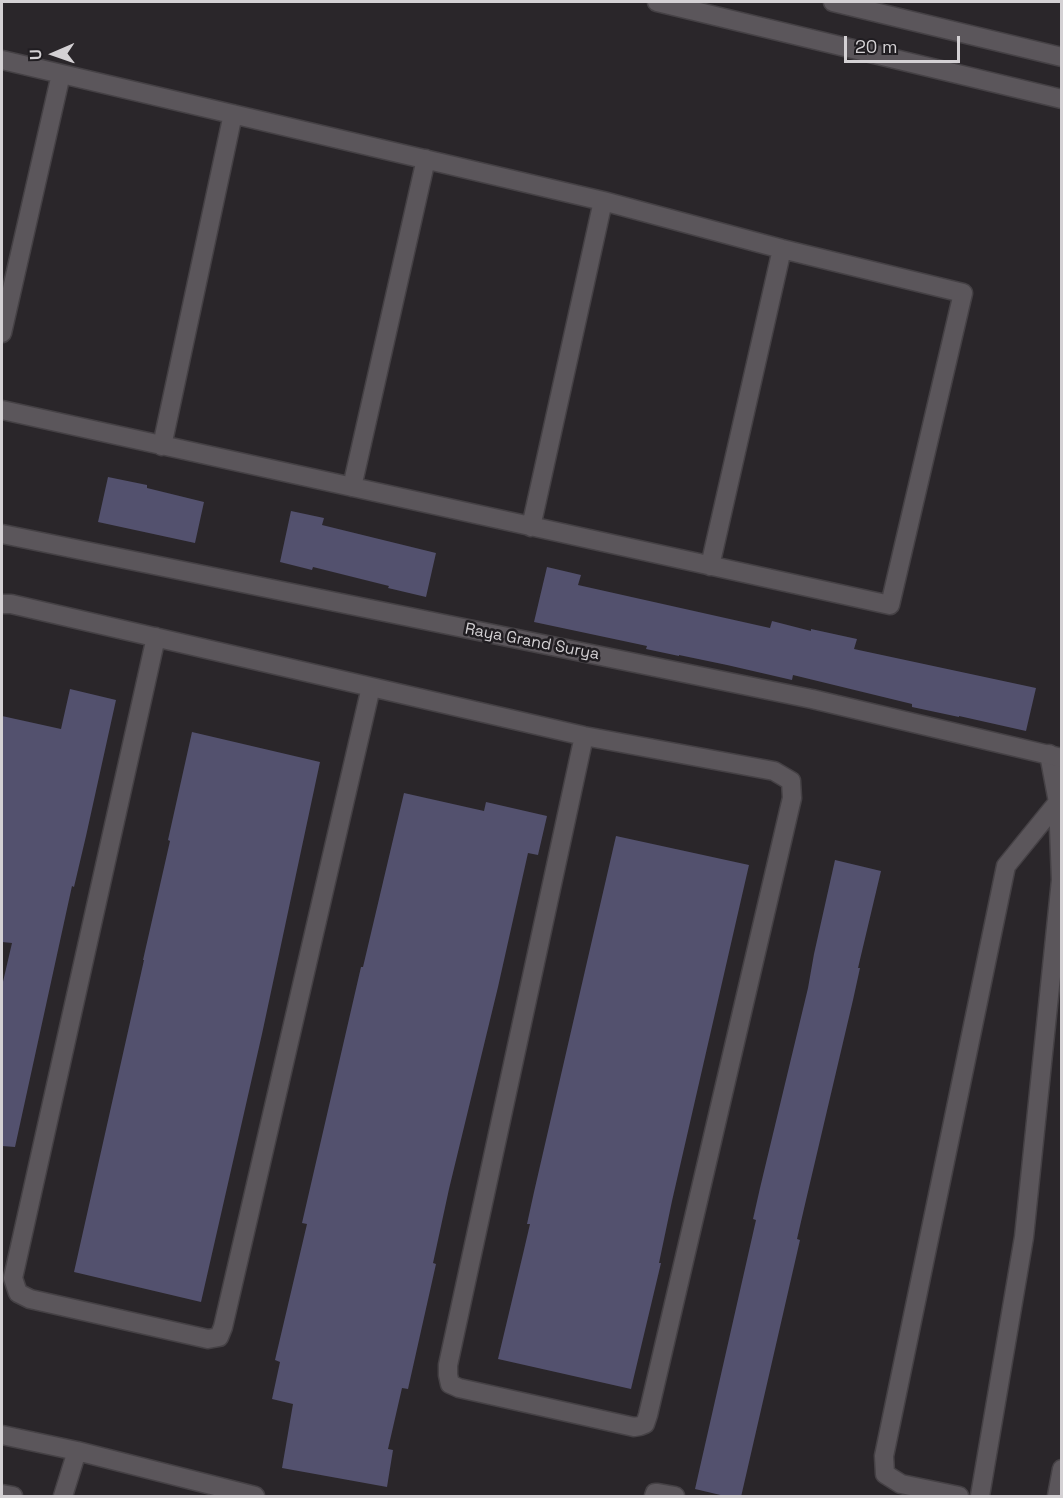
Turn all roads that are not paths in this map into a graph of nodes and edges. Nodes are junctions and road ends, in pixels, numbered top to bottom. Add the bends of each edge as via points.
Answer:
1 (657, 2) edge
2 (833, 2) edge
3 (1062, 57) edge
4 (2, 60) edge
5 (61, 74) junction
6 (1062, 99) edge
7 (233, 114) junction
8 (426, 159) junction
9 (603, 201) junction
10 (782, 249) junction
11 (2, 333) edge
12 (2, 410) edge
13 (162, 446) junction
14 (352, 487) junction
15 (531, 526) junction
16 (2, 534) edge
17 (710, 566) junction
18 (2, 604) edge
19 (156, 637) junction
20 (370, 687) junction
21 (584, 736) junction
22 (1055, 756) edge
23 (1058, 802) junction
24 (2, 1435) edge
25 (77, 1451) junction
26 (1062, 1469) edge
27 (2, 1494) edge
28 (14, 1497) edge
29 (63, 1497) edge
30 (255, 1497) edge
31 (654, 1497) edge
32 (675, 1497) edge
33 (959, 1497) edge
34 (980, 1497) edge
35 (1056, 1497) edge

1 - 6 street
2 - 3 street
4 - 5 street
5 - 7 street
5 - 11 street
7 - 8 street
7 - 13 street
8 - 9 street
8 - 14 street
9 - 10 street
9 - 15 street
10 - 17 street
10 - 17 street via 963,293 890,605
12 - 13 street
13 - 14 street
14 - 15 street
15 - 17 street
16 - 22 street, Raya Grand Surya via 812,699
18 - 19 street
19 - 20 street
19 - 20 street via 13,1278 18,1293 30,1299 208,1339 219,1337
20 - 21 street
21 - 21 street via 774,771 790,781 792,798 648,1415 645,1424 634,1427 459,1388 450,1384 448,1375
22 - 23 street
23 - 33 street via 1006,866 884,1456 885,1474 901,1485
23 - 34 street via 1061,880 1024,1237
24 - 25 street
25 - 29 street
25 - 30 street
26 - 35 street
27 - 28 street
31 - 32 street via 655,1493

